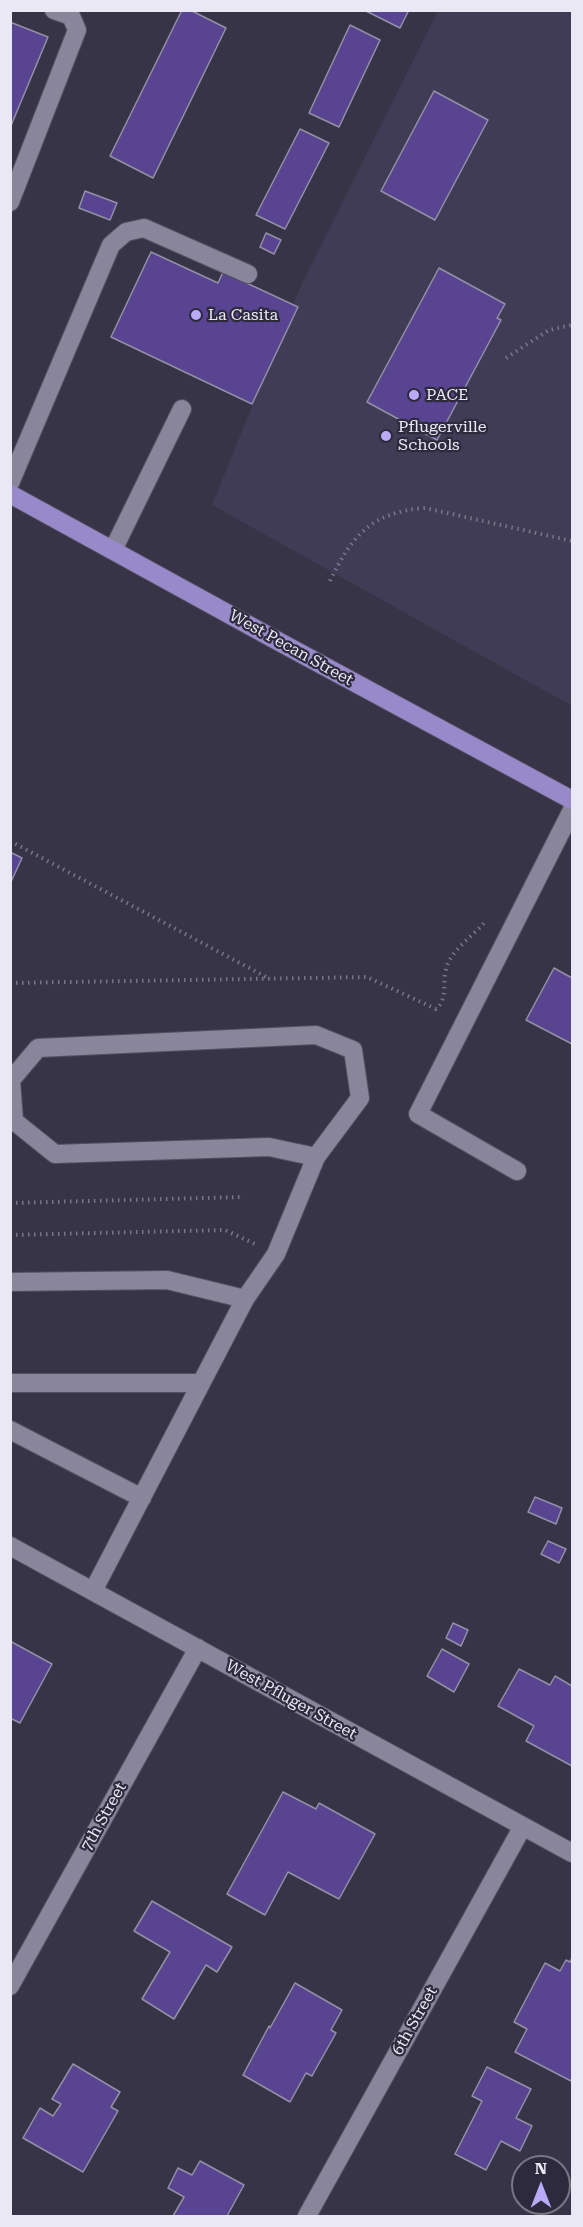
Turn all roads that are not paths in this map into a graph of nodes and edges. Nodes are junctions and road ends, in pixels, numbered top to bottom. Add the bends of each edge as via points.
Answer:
1 (54, 10) edge
2 (10, 202) edge
3 (248, 274) dead end
4 (182, 409) dead end
5 (10, 483) edge
6 (10, 494) edge
7 (113, 550) junction
8 (573, 800) edge
9 (573, 810) edge
10 (316, 1157) junction
11 (517, 1171) dead end
12 (10, 1282) edge
13 (245, 1299) junction
14 (10, 1383) edge
15 (200, 1383) junction
16 (10, 1430) edge
17 (142, 1498) junction
18 (10, 1546) edge
19 (93, 1591) junction
20 (198, 1648) junction
21 (523, 1826) junction
22 (573, 1853) edge
23 (10, 1986) edge
24 (307, 2217) edge

1 - 2 street via 71,16 77,30
3 - 5 street via 144,228 126,232 111,245
4 - 7 street
6 - 7 main road, West Pecan Street
7 - 8 main road, West Pecan Street
9 - 11 street via 418,1114
10 - 10 street via 269,1147 55,1154 14,1121 11,1080 39,1048 316,1035 354,1050 360,1098
10 - 13 street via 276,1254
12 - 13 street via 167,1280
13 - 15 street
14 - 15 street
15 - 17 street
16 - 17 street
17 - 19 street
18 - 19 street, West Pfluger Street
19 - 20 street, West Pfluger Street
20 - 21 street, West Pfluger Street
20 - 23 street, 7th Street
21 - 22 street, West Pfluger Street
21 - 24 street, 6th Street

